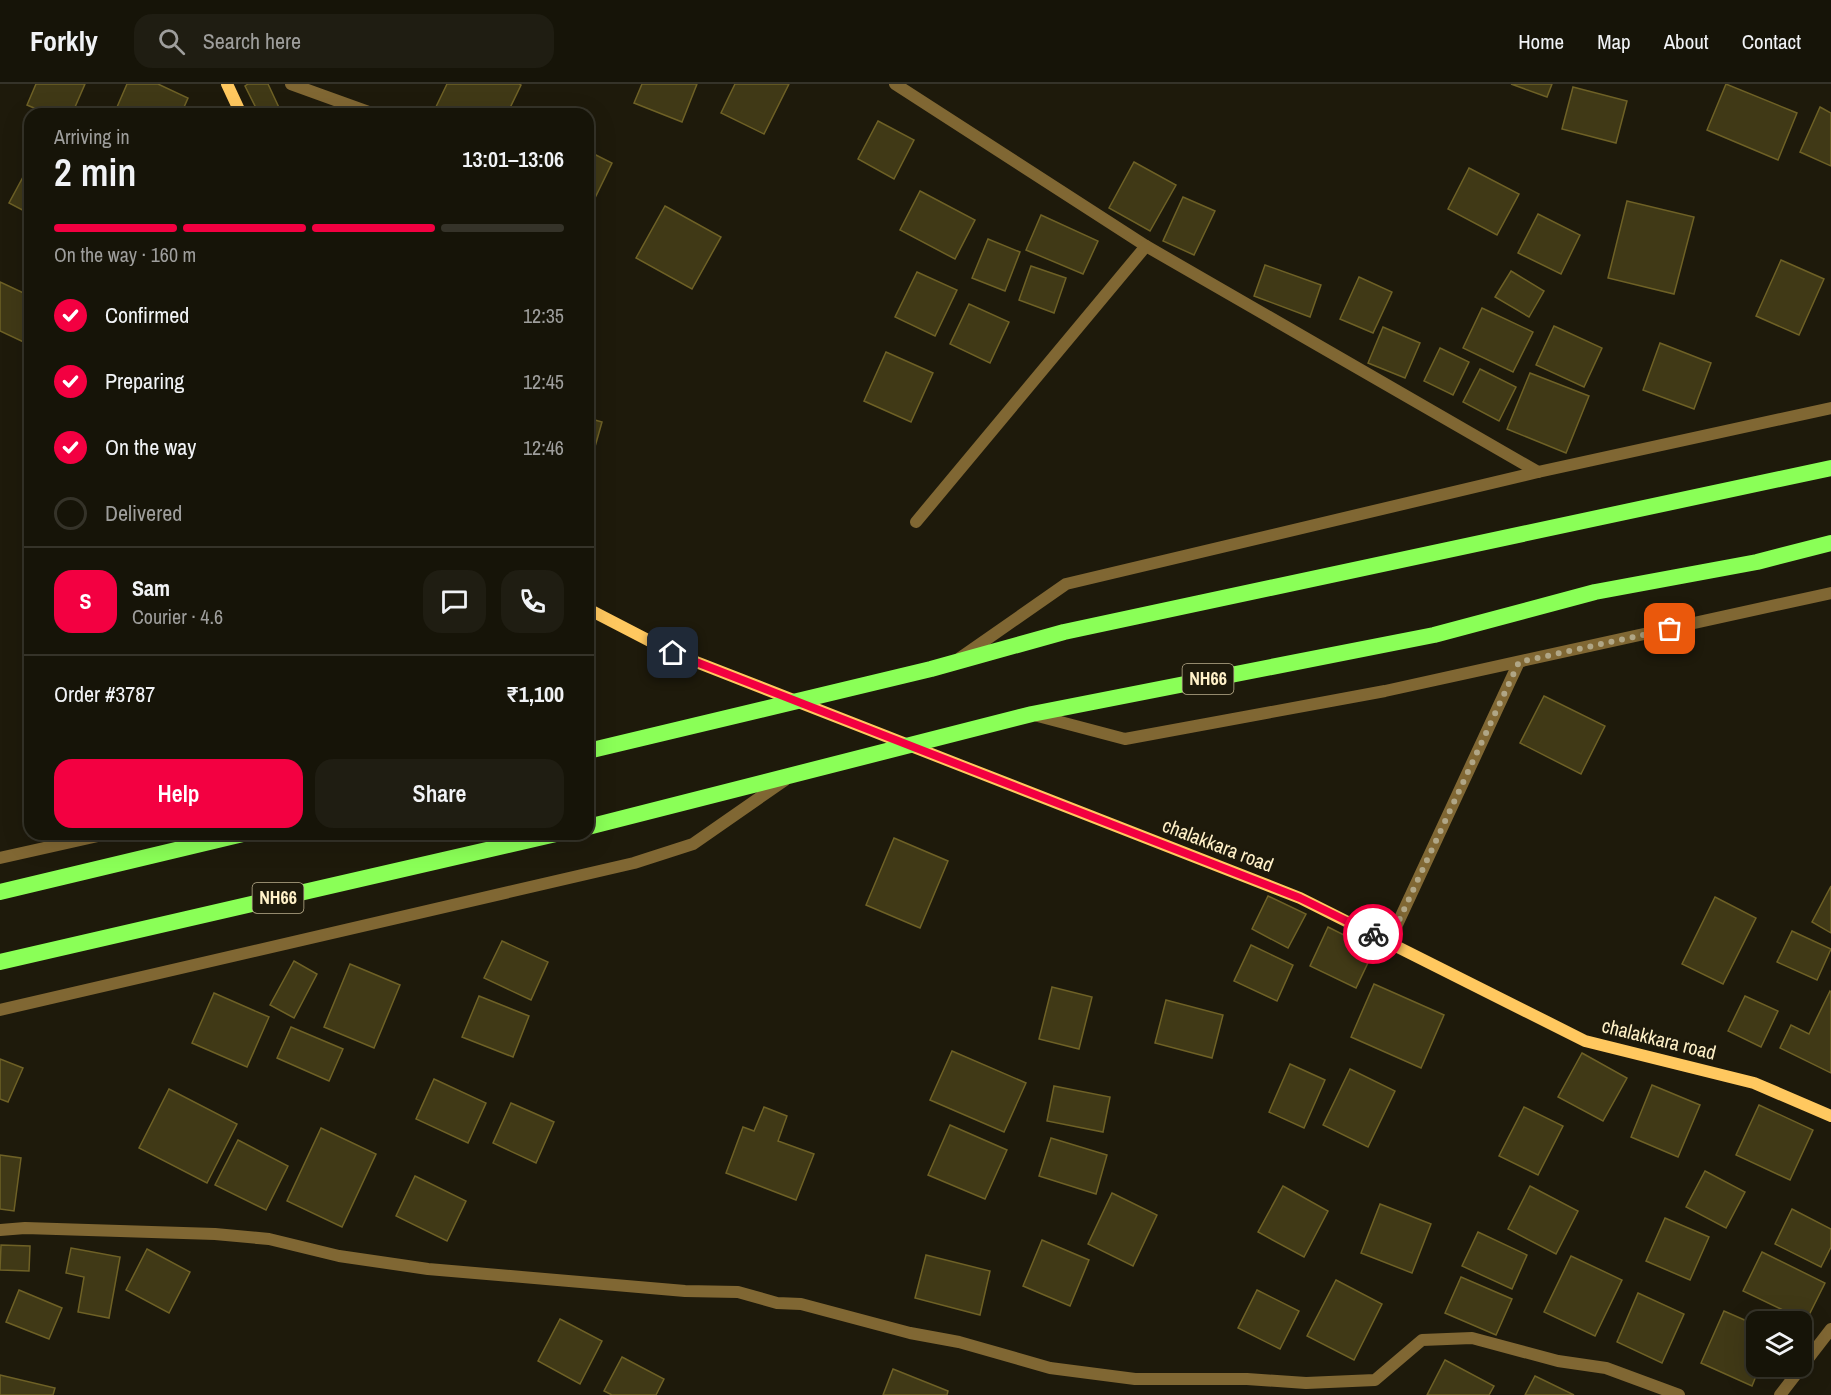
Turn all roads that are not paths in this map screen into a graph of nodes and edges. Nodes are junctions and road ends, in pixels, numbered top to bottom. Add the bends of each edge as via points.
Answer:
1 (227, 84) edge
2 (291, 84) edge
3 (895, 84) edge
4 (238, 108) edge
5 (357, 108) edge
6 (1146, 246) junction
7 (1831, 408) edge
8 (1831, 468) edge
9 (1538, 472) junction
10 (916, 522) dead end
11 (1831, 543) edge
12 (1831, 593) edge
13 (594, 612) edge
14 (1519, 662) junction
15 (951, 663) junction
16 (1032, 714) junction
17 (594, 751) edge
18 (789, 778) junction
19 (594, 826) edge
20 (80, 840) edge
21 (218, 840) edge
22 (530, 840) edge
23 (0, 858) edge
24 (0, 892) edge
25 (1389, 942) junction
26 (0, 962) edge
27 (0, 1010) edge
28 (1831, 1116) edge
29 (0, 1230) edge
30 (1831, 1329) edge
31 (1679, 1395) edge
32 (1780, 1395) edge

1 - 4 main road
2 - 5 street
3 - 6 street
6 - 9 street
6 - 10 street
7 - 9 street
8 - 15 highway via 1064,632
9 - 15 street via 1066,584
11 - 16 highway, NH66 via 1757,562 1595,592 1434,635
12 - 14 street
13 - 25 main road, chalakkara road via 673,653 1300,898
14 - 16 street via 1125,739
14 - 25 street
15 - 17 highway
16 - 18 highway, NH66
18 - 19 highway, NH66
18 - 27 street via 693,844 634,863
20 - 23 street
21 - 24 highway
22 - 26 highway, NH66
25 - 28 main road, chalakkara road via 1585,1041 1754,1083
29 - 31 street via 226,1235 269,1239 339,1256 428,1269 738,1292 959,1342 1050,1368 1135,1379 1306,1383 1375,1380 1422,1340 1472,1338 1558,1361 1606,1368
30 - 32 street

